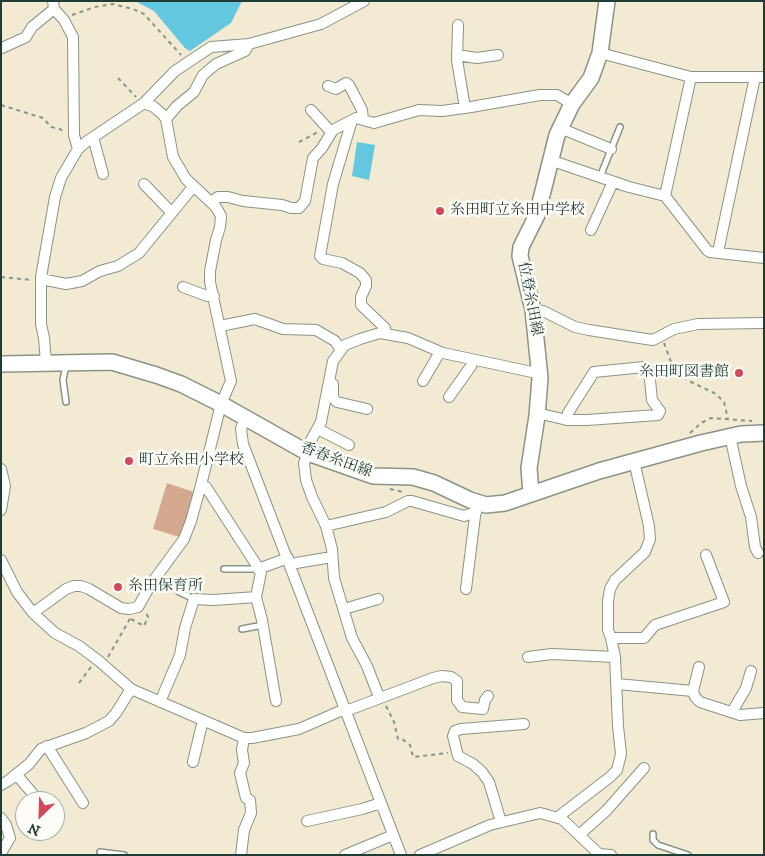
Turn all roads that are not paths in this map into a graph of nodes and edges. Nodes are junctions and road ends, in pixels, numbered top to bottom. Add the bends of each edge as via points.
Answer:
1 (364, 1) edge
2 (607, 1) edge
3 (54, 5) edge
4 (458, 25) dead end
5 (248, 44) junction
6 (2, 48) edge
7 (600, 53) junction
8 (457, 55) junction
9 (498, 55) dead end
10 (191, 61) junction
11 (203, 75) junction
12 (690, 77) junction
13 (759, 77) edge
14 (328, 86) dead end
15 (144, 104) junction
16 (572, 104) junction
17 (465, 108) junction
18 (311, 110) dead end
19 (166, 119) junction
20 (358, 120) junction
21 (620, 127) dead end
22 (560, 128) junction
23 (329, 130) junction
24 (93, 137) junction
25 (78, 147) junction
26 (611, 149) junction
27 (550, 160) junction
28 (104, 174) dead end
29 (600, 177) junction
30 (613, 182) junction
31 (144, 184) dead end
32 (193, 187) junction
33 (665, 196) junction
34 (211, 202) junction
35 (172, 213) junction
36 (591, 230) dead end
37 (718, 252) junction
38 (764, 258) edge
39 (41, 280) junction
40 (183, 287) dead end
41 (214, 296) junction
42 (533, 310) junction
43 (764, 323) edge
44 (220, 326) junction
45 (386, 334) junction
46 (341, 350) junction
47 (440, 352) junction
48 (473, 360) junction
49 (66, 362) junction
50 (46, 363) junction
51 (1, 364) edge
52 (540, 375) junction
53 (424, 381) dead end
54 (328, 382) junction
55 (449, 397) dead end
56 (66, 402) dead end
57 (221, 404) junction
58 (366, 409) dead end
59 (537, 413) junction
60 (245, 418) junction
61 (568, 420) junction
62 (761, 427) edge
63 (318, 428) junction
64 (730, 436) junction
65 (349, 445) dead end
66 (307, 452) junction
67 (634, 461) junction
68 (1, 469) edge
69 (201, 485) junction
70 (531, 494) junction
71 (476, 507) junction
72 (1, 510) edge
73 (326, 526) junction
74 (758, 553) dead end
75 (706, 555) dead end
76 (332, 557) junction
77 (1, 560) edge
78 (289, 561) junction
79 (258, 568) junction
80 (224, 569) dead end
81 (466, 588) dead end
82 (179, 592) dead end
83 (256, 597) junction
84 (194, 599) junction
85 (378, 599) dead end
86 (344, 609) junction
87 (33, 613) junction
88 (263, 625) junction
89 (242, 629) dead end
90 (611, 638) junction
91 (528, 657) dead end
92 (615, 657) junction
93 (699, 667) dead end
94 (751, 671) dead end
95 (617, 684) junction
96 (131, 689) junction
97 (694, 691) junction
98 (488, 696) dead end
99 (379, 697) junction
100 (276, 701) dead end
101 (160, 702) junction
102 (345, 710) junction
103 (732, 712) junction
104 (764, 714) edge
105 (203, 720) junction
106 (524, 724) dead end
107 (244, 738) junction
108 (48, 746) junction
109 (193, 762) dead end
110 (644, 768) dead end
111 (16, 774) junction
112 (1, 784) edge
113 (30, 791) edge
114 (83, 803) dead end
115 (381, 803) junction
116 (558, 817) junction
117 (1, 818) edge
118 (307, 821) dead end
119 (501, 822) junction
120 (653, 834) dead end
121 (393, 835) junction
122 (579, 835) junction
123 (100, 852) dead end
124 (1, 853) edge
125 (124, 855) edge
126 (241, 855) edge
127 (344, 855) edge
128 (401, 855) edge
129 (420, 855) edge
130 (611, 855) edge
131 (688, 855) edge

1 - 5 street via 321,24
2 - 7 main road, 位登糸田線
3 - 6 street via 26,37
3 - 25 street via 73,37 74,135
4 - 8 street
5 - 10 street via 211,48
5 - 11 street via 245,51 216,64
7 - 12 street
7 - 16 main road, 位登糸田線 via 591,78
8 - 9 street via 478,58
8 - 17 street
10 - 11 street
10 - 15 street via 175,71
11 - 19 street via 194,92
12 - 13 street
12 - 33 street
13 - 37 street
14 - 20 street via 336,89 346,83 349,85 362,110
15 - 19 street via 154,107
15 - 24 street
16 - 17 street via 557,95 540,95
16 - 22 main road, 位登糸田線
17 - 20 street via 419,110 374,123
18 - 23 street
19 - 32 street via 173,157
20 - 23 street
20 - 45 street via 333,184 320,256 360,272 366,280 361,305 385,328
21 - 26 lane
22 - 26 street
22 - 27 main road, 位登糸田線
23 - 34 street via 322,148 313,158 305,201 299,208 228,197 218,197
24 - 25 street
24 - 28 street
25 - 39 street via 55,196
26 - 29 lane
27 - 29 street
27 - 42 main road, 位登糸田線 via 537,215 521,247 520,256
29 - 30 street
30 - 33 street
30 - 36 street
31 - 35 street
32 - 34 street
32 - 35 street
33 - 37 street via 707,250
34 - 41 street via 221,216 210,271
35 - 39 street via 139,253 118,266 66,284
37 - 38 street
39 - 50 street via 41,324
40 - 41 street
41 - 44 street
42 - 43 street via 543,311 575,327 653,340 674,329 698,324
42 - 52 main road, 位登糸田線
44 - 46 street via 255,319 282,329 316,330 335,341
44 - 57 street via 231,381
45 - 46 street via 360,339
45 - 47 street via 408,338
46 - 54 street via 333,361
47 - 48 street
47 - 53 street
48 - 52 street
48 - 55 street
49 - 50 main road, 香春糸田線
49 - 56 lane via 63,380
49 - 57 main road, 香春糸田線 via 112,362 156,374
50 - 51 main road, 香春糸田線
52 - 59 main road, 位登糸田線
54 - 58 street via 334,384 333,398 337,402
54 - 63 street via 324,413
57 - 60 main road, 香春糸田線
57 - 69 street
59 - 61 street
59 - 70 main road, 位登糸田線 via 529,468
60 - 66 main road, 香春糸田線
60 - 78 street via 241,429 243,444
61 - 61 street via 658,415 660,411 652,400 648,370 644,367 594,372 568,413
62 - 64 main road, 香春糸田線
63 - 65 street
63 - 66 street
64 - 67 main road, 香春糸田線
64 - 74 street
66 - 71 main road, 香春糸田線 via 373,476 413,477 434,483
66 - 73 street via 304,463 306,480
67 - 70 main road, 香春糸田線
67 - 90 street via 650,539 646,552 615,580 610,589 608,630
68 - 72 street via 4,486
69 - 79 street via 206,487
69 - 87 street via 184,539 136,607 121,608 89,589 74,586
70 - 71 main road, 香春糸田線 via 505,504
71 - 73 street via 464,516 408,501 386,512
71 - 81 street
73 - 76 street
75 - 90 street via 724,602 655,625 644,638
76 - 78 street
76 - 86 street via 334,578
77 - 87 street via 17,592
78 - 79 street
78 - 102 street
79 - 80 lane
79 - 83 street via 261,572
82 - 84 lane
83 - 84 street
83 - 88 street
84 - 101 street via 180,656
85 - 86 street
86 - 99 street via 352,638
87 - 96 street
88 - 89 lane
88 - 100 street
90 - 92 street
91 - 92 street via 552,654
92 - 95 street
93 - 97 street
94 - 103 street via 746,688
95 - 97 street
95 - 116 street via 621,754 617,770
96 - 101 street
96 - 108 street via 109,720 86,733
97 - 103 street via 700,702
98 - 99 street via 483,709 462,707 457,700 457,681 442,676
99 - 102 street
101 - 105 street
102 - 107 street via 299,729
102 - 115 street
103 - 104 street
105 - 107 street
105 - 109 street
106 - 119 street via 462,729 453,736 458,756 473,764 489,782
107 - 126 street via 244,763 240,772 251,813 244,830
108 - 111 street
108 - 114 street
110 - 122 street via 606,811
111 - 112 street
111 - 113 street
115 - 118 street
115 - 121 street
116 - 119 street via 540,813
116 - 122 street
117 - 124 street via 10,838
119 - 129 street
120 - 131 lane via 658,845
121 - 127 street
121 - 128 street
122 - 130 street via 599,854
123 - 125 lane

